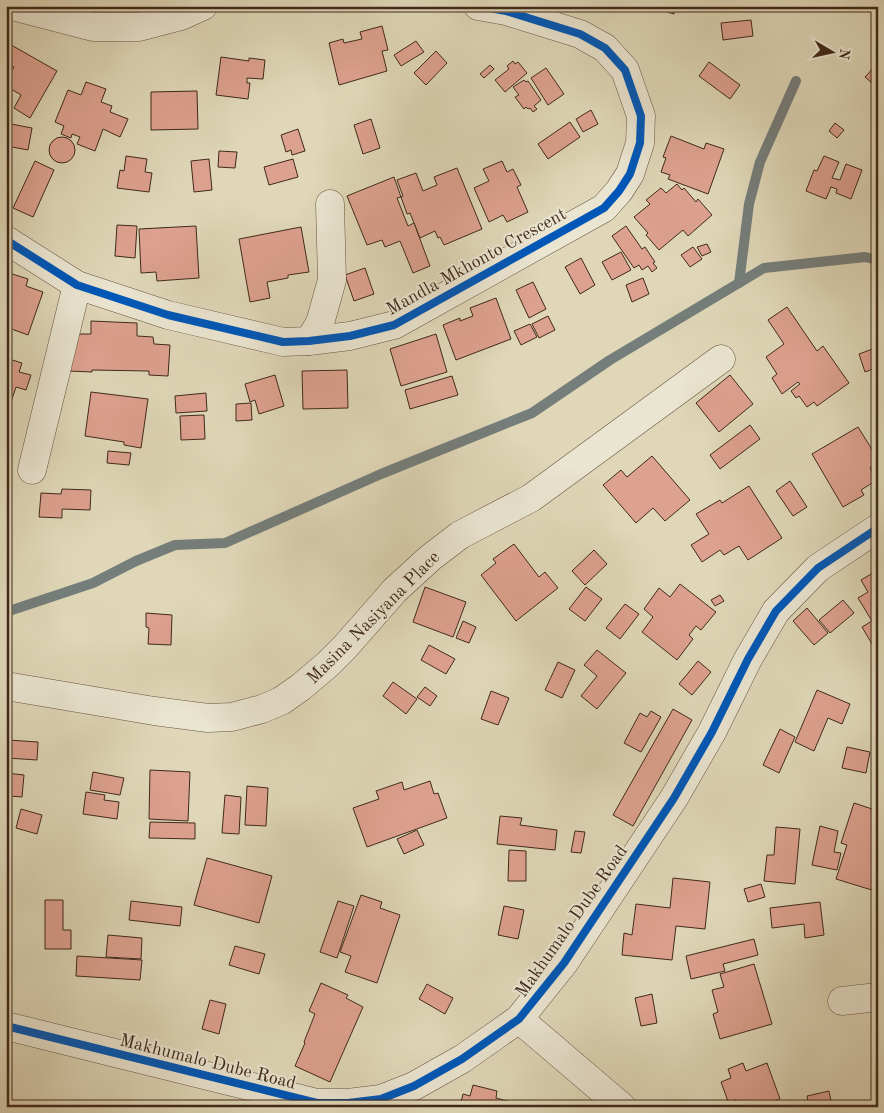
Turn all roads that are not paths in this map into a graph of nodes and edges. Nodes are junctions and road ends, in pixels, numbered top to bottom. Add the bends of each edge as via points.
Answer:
1 (12, 6) edge
2 (203, 6) edge
3 (478, 6) edge
4 (330, 204) dead end
5 (6, 240) edge
6 (77, 285) junction
7 (310, 341) junction
8 (721, 359) dead end
9 (32, 470) dead end
10 (878, 528) edge
11 (6, 686) edge
12 (878, 997) edge
13 (842, 1001) dead end
14 (519, 1019) junction
15 (6, 1026) edge
16 (622, 1107) edge

1 - 2 street via 93,27 139,27 181,16
3 - 7 street, Mandla Mkhonto Crescent via 580,34 605,48 624,70 641,116 640,143 630,174 604,208 394,325 350,336
4 - 7 street via 332,280 320,323
5 - 6 street, Mandla Mkhonto Crescent
6 - 7 street, Mandla Mkhonto Crescent via 168,315 283,342
6 - 9 street
8 - 11 street, Masina Nasiyana Place via 531,498 460,535 430,558 395,590 328,664 281,701 232,717 208,718 173,715
10 - 14 street, Makhumalo Dube Road via 818,568 776,611 674,798 564,963
12 - 13 street
14 - 15 street, Makhumalo Dube Road via 462,1059 414,1086 381,1098 348,1103 317,1103
14 - 16 street

